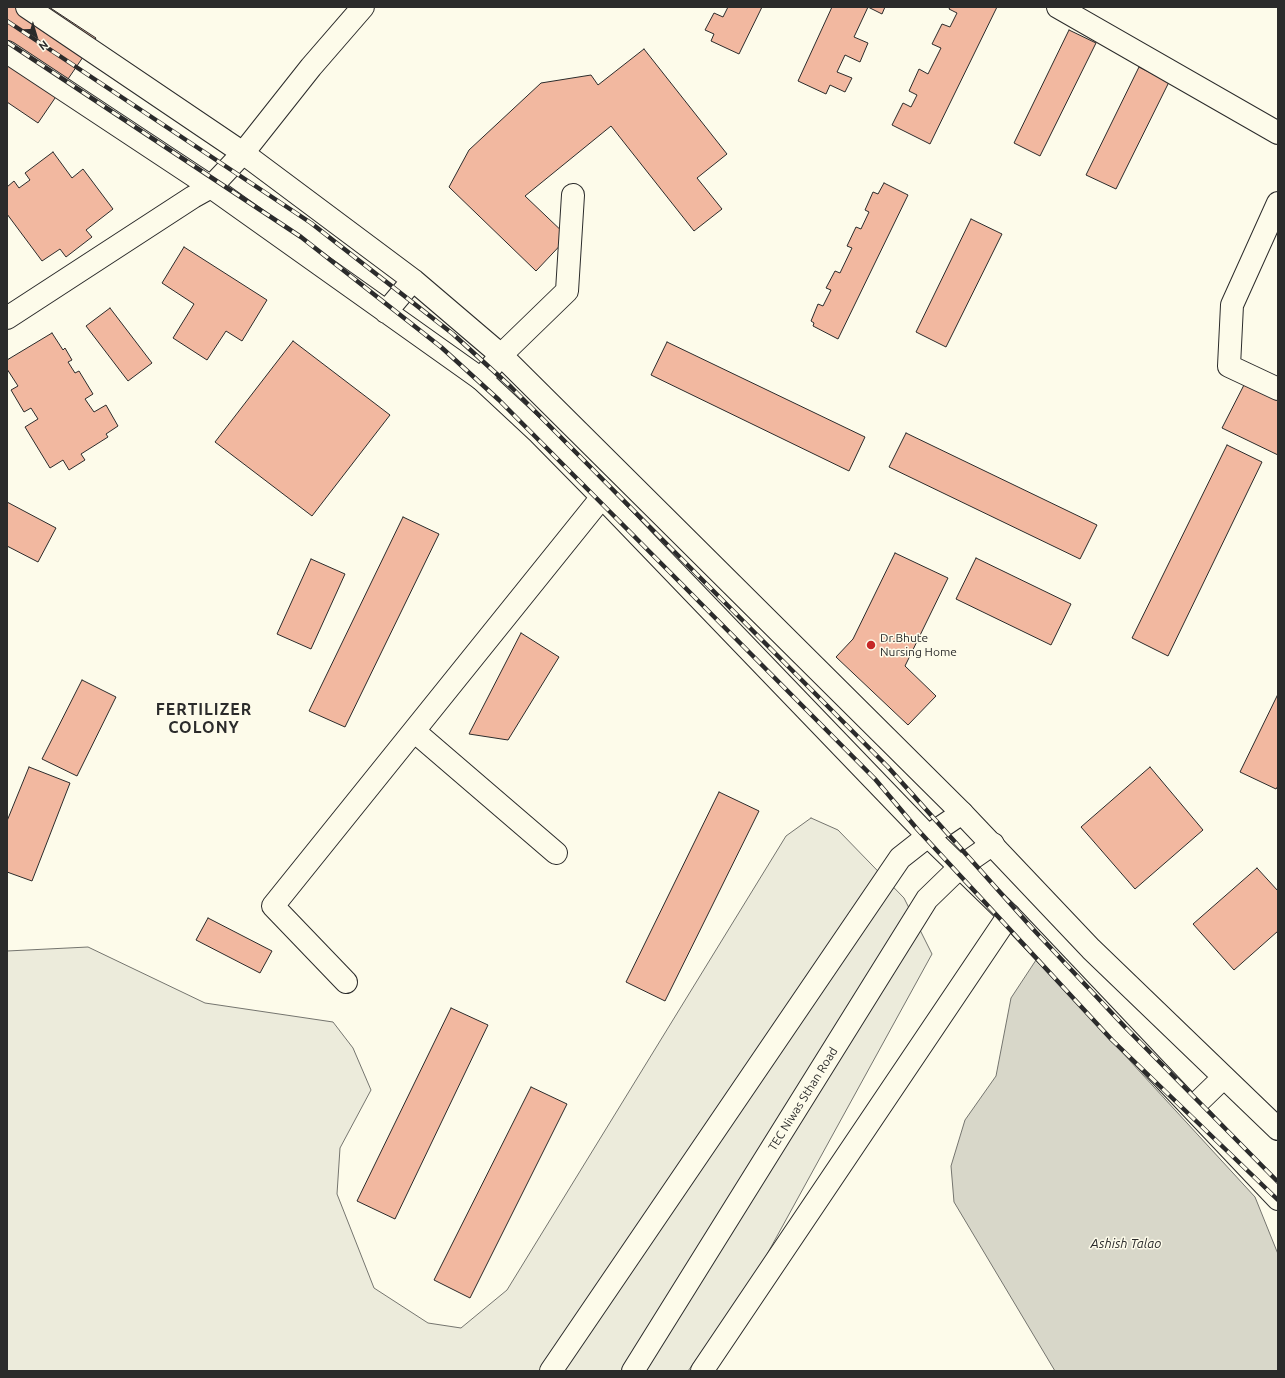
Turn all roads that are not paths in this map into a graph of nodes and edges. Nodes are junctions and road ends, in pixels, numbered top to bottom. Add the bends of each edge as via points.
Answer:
1 (27, 7) edge
2 (363, 7) edge
3 (1058, 7) edge
4 (7, 52) edge
5 (1278, 133) edge
6 (243, 153) junction
7 (211, 187) junction
8 (573, 196) dead end
9 (1278, 203) edge
10 (413, 280) junction
11 (386, 312) junction
12 (7, 318) edge
13 (501, 355) junction
14 (480, 379) junction
15 (1278, 389) edge
16 (560, 412) junction
17 (539, 433) junction
18 (602, 497) junction
19 (651, 503) junction
20 (630, 525) junction
21 (414, 731) junction
22 (962, 813) junction
23 (928, 836) junction
24 (993, 844) junction
25 (556, 853) dead end
26 (960, 867) junction
27 (1009, 915) junction
28 (346, 982) dead end
29 (1224, 1077) junction
30 (1192, 1108) junction
31 (1278, 1129) edge
32 (1278, 1199) edge
33 (551, 1371) edge
34 (633, 1371) edge
35 (702, 1371) edge

1 - 6 main road
2 - 6 main road
3 - 5 main road
4 - 7 main road
6 - 7 main road
6 - 10 main road
7 - 11 main road
7 - 12 main road
8 - 13 main road via 567,290
9 - 15 main road via 1232,305 1229,366
10 - 11 main road
10 - 13 main road
11 - 14 main road
13 - 14 main road
13 - 16 main road
14 - 17 main road
16 - 17 main road
16 - 19 main road
17 - 18 main road
18 - 20 main road
18 - 21 main road
19 - 20 main road
19 - 22 main road
20 - 23 main road
21 - 25 main road
21 - 28 main road via 273,906
22 - 23 main road
22 - 24 main road
23 - 26 main road
23 - 33 main road via 900,858
24 - 26 main road, TEC Niwas Sthan Road
24 - 29 main road via 1091,949
26 - 27 main road
26 - 34 main road, TEC Niwas Sthan Road via 927,899
27 - 30 main road
27 - 35 main road
29 - 30 main road
29 - 31 main road
30 - 32 main road

